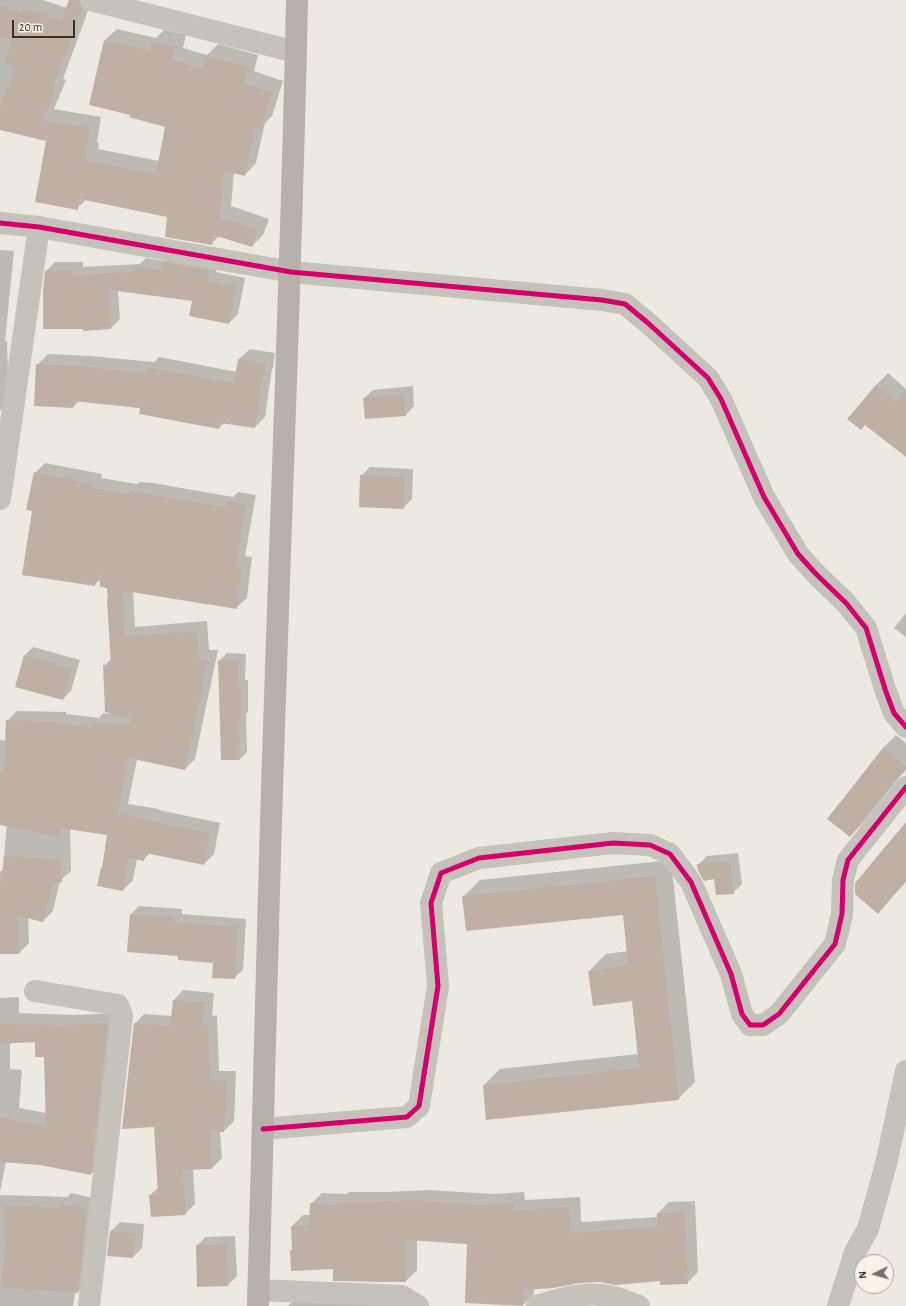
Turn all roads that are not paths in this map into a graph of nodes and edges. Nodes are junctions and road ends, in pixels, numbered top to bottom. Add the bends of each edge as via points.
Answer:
1 (91, 0) edge
2 (298, 0) edge
3 (296, 52) junction
4 (0, 222) edge
5 (39, 227) junction
6 (291, 272) junction
7 (0, 499) edge
8 (906, 727) edge
9 (906, 787) edge
10 (35, 991) dead end
11 (906, 1071) edge
12 (263, 1129) junction
13 (258, 1298) edge
14 (89, 1306) edge
15 (418, 1306) edge
16 (537, 1306) edge
17 (639, 1306) edge
18 (838, 1306) edge

1 - 3 street
2 - 3 main road
3 - 6 main road
4 - 5 street
5 - 6 street
5 - 7 street
6 - 8 street via 625,304 708,378 721,399 764,497 798,554 846,603 866,628 894,713
6 - 12 main road via 269,877
9 - 12 street via 848,860 843,880 842,914 834,944 779,1014 763,1025 750,1025 742,1014 731,974 692,882 670,854 650,845 613,844 480,858 441,873 431,903 438,986 419,1106 407,1117
10 - 14 street via 118,1005 122,1015
11 - 18 street via 886,1164 868,1229 855,1252
12 - 13 main road
13 - 15 street via 402,1296
16 - 17 street via 586,1295 608,1296

